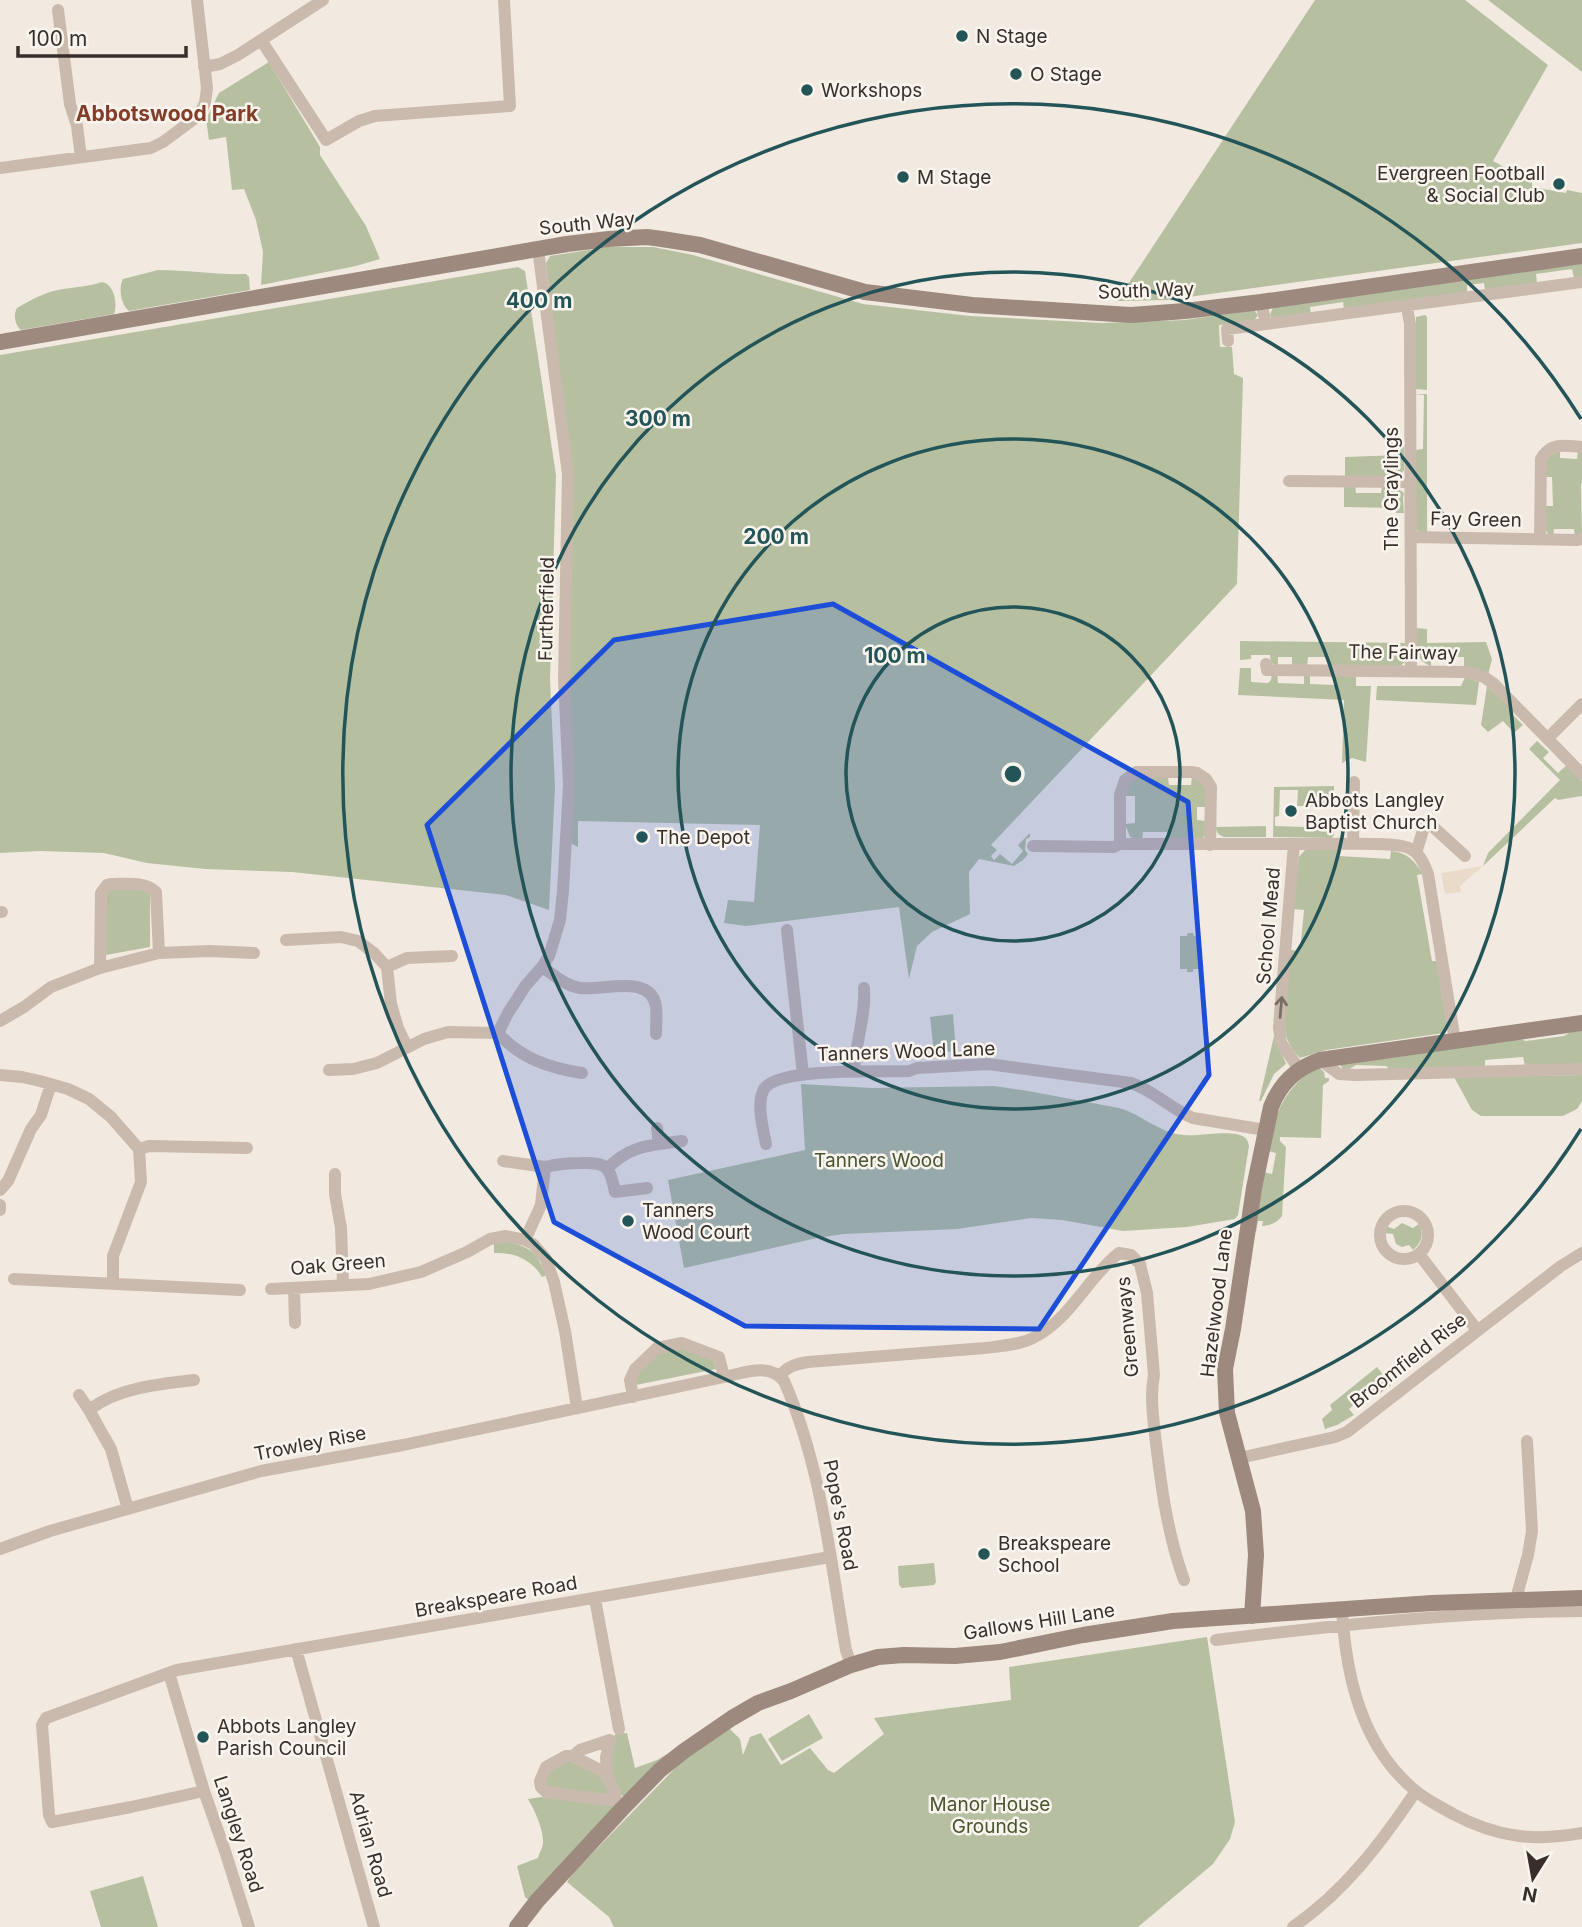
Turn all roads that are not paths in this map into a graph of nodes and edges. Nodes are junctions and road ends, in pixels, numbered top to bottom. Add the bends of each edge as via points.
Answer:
1 (197, 0) edge
2 (323, 0) edge
3 (504, 0) edge
4 (58, 10) dead end
5 (261, 40) junction
6 (204, 67) junction
7 (80, 157) junction
8 (0, 168) edge
9 (538, 249) junction
10 (1582, 257) edge
11 (1582, 282) edge
12 (1261, 302) junction
13 (1407, 307) junction
14 (1266, 324) junction
15 (1228, 341) dead end
16 (0, 342) edge
17 (1582, 447) edge
18 (1289, 481) dead end
19 (1411, 482) junction
20 (1411, 537) junction
21 (1582, 538) edge
22 (1540, 539) junction
23 (1266, 671) dead end
24 (1411, 671) junction
25 (1582, 704) edge
26 (1548, 738) junction
27 (1582, 774) edge
28 (1354, 782) dead end
29 (1120, 844) junction
30 (1294, 844) junction
31 (1353, 844) junction
32 (1210, 845) junction
33 (1033, 846) dead end
34 (1416, 853) junction
35 (1465, 856) dead end
36 (787, 930) dead end
37 (286, 940) dead end
38 (159, 953) junction
39 (254, 953) dead end
40 (452, 956) dead end
41 (387, 967) junction
42 (542, 967) junction
43 (100, 968) junction
44 (864, 988) dead end
45 (0, 1021) edge
46 (1582, 1023) edge
47 (498, 1033) junction
48 (656, 1034) dead end
49 (1455, 1041) junction
50 (407, 1046) junction
51 (1320, 1060) junction
52 (1299, 1069) junction
53 (1582, 1069) edge
54 (329, 1070) dead end
55 (854, 1072) junction
56 (582, 1073) dead end
57 (803, 1074) junction
58 (0, 1075) edge
59 (51, 1084) junction
60 (657, 1128) dead end
61 (1265, 1130) junction
62 (682, 1141) dead end
63 (659, 1144) junction
64 (766, 1144) dead end
65 (247, 1147) dead end
66 (139, 1149) junction
67 (503, 1161) dead end
68 (545, 1167) junction
69 (607, 1168) junction
70 (335, 1174) dead end
71 (647, 1188) dead end
72 (0, 1190) edge
73 (525, 1240) junction
74 (1582, 1253) edge
75 (1419, 1254) dead end
76 (14, 1279) dead end
77 (113, 1283) junction
78 (343, 1286) junction
79 (294, 1288) junction
80 (271, 1289) dead end
81 (240, 1290) dead end
82 (296, 1323) dead end
83 (1477, 1330) junction
84 (780, 1376) junction
85 (724, 1377) junction
86 (194, 1380) dead end
87 (79, 1395) dead end
88 (633, 1397) junction
89 (577, 1408) junction
90 (89, 1410) junction
91 (1527, 1441) dead end
92 (1239, 1458) junction
93 (128, 1509) junction
94 (0, 1549) edge
95 (830, 1558) junction
96 (1184, 1580) dead end
97 (1582, 1598) edge
98 (595, 1599) junction
99 (1517, 1600) junction
100 (1582, 1611) edge
101 (1252, 1616) junction
102 (1343, 1617) junction
103 (1216, 1640) dead end
104 (296, 1649) junction
105 (851, 1665) junction
106 (169, 1674) junction
107 (619, 1729) dead end
108 (573, 1756) junction
109 (607, 1776) junction
110 (204, 1791) junction
111 (1416, 1791) junction
112 (619, 1805) junction
113 (1582, 1833) edge
114 (249, 1927) edge
115 (374, 1927) edge
116 (517, 1927) edge
117 (1293, 1927) edge

1 - 6 street
2 - 5 street
3 - 5 street via 510,106 375,116 326,140
4 - 7 street
5 - 6 street via 229,60
6 - 7 street via 207,98 202,110 163,142 151,148
7 - 8 street
9 - 12 street, South Way via 647,237 700,245 865,292 972,305 1131,315
9 - 16 street, South Way
9 - 42 street, Furtherfield via 568,474 564,679 569,785 564,891 549,956
10 - 12 street, South Way
11 - 13 street
12 - 14 street
13 - 14 street
13 - 19 street, The Graylings
14 - 15 street via 1227,329
17 - 22 street, Fay Green via 1553,446 1541,458
18 - 19 street
19 - 20 street, The Graylings
20 - 22 street, Fay Green
20 - 24 street, The Graylings
21 - 22 street, Fay Green
23 - 24 street, The Fairway
24 - 26 street, The Fairway via 1466,672 1484,677
25 - 26 street
26 - 27 street, The Fairway
28 - 31 street
29 - 32 street
29 - 32 street via 1120,795 1125,780 1136,772 1191,772 1202,775 1210,787
29 - 33 street
30 - 31 street, School Mead
30 - 32 street
52 -> 30 street, School Mead via 1281,1044 1279,1027
31 - 34 street, School Mead via 1399,846
34 - 35 street via 1426,823
34 - 49 street via 1428,874
36 - 57 street
37 - 41 street via 350,939 368,947
38 - 39 street
38 - 43 street
38 - 43 street via 156,892 143,885 112,884 103,889 100,899
40 - 41 street via 407,958
41 - 50 street via 391,1004
42 - 47 street, Furtherfield
42 - 48 street via 581,988 646,989 656,1005
43 - 45 street via 51,987
44 - 55 street
46 - 49 street, Hazelwood Lane
47 - 50 street via 448,1032
47 - 56 street via 527,1057
49 - 51 street, Hazelwood Lane
50 - 54 street via 377,1063
51 - 52 street, Hazelwood Lane
51 - 53 street via 1339,1074 1355,1075
52 - 61 street, Hazelwood Lane via 1274,1097
55 - 57 street, Tanners Wood Lane
55 - 61 street, Tanners Wood Lane via 988,1064 1131,1083 1193,1118
57 - 64 street, Tanners Wood Lane via 777,1079 763,1091
58 - 59 street
59 - 66 street via 89,1099
59 - 72 street via 41,1115
60 - 63 street
61 - 92 street, Hazelwood Lane via 1225,1369 1227,1413
62 - 63 street
63 - 69 street via 635,1148
65 - 66 street
66 - 77 street via 141,1182 113,1256
67 - 68 street
68 - 69 street via 598,1162
68 - 73 street via 541,1205
69 - 71 street via 615,1192
70 - 78 street
73 - 78 street, Oak Green via 499,1236 421,1272
73 - 89 street via 546,1259 554,1282
74 - 83 street, Broomfield Rise
75 - 83 street
76 - 77 street
77 - 81 street
78 - 79 street, Oak Green
79 - 80 street, Oak Green
79 - 82 street
83 - 92 street, Broomfield Rise via 1347,1432
84 - 85 street, Trowley Rise via 764,1370
84 - 95 street, Pope's Road via 811,1457
84 - 96 street, Greenways via 794,1365 808,1362 985,1348 1032,1339 1058,1321 1109,1261 1119,1253 1131,1255 1140,1264 1147,1293 1165,1515
85 - 88 street, Trowley Rise
85 - 88 street via 719,1357 682,1343 657,1348 635,1369 630,1380
86 - 90 street via 107,1398
87 - 90 street
88 - 89 street, Trowley Rise
89 - 93 street, Trowley Rise via 261,1471
90 - 93 street via 111,1449
91 - 99 street via 1532,1531
92 - 101 street, Hazelwood Lane via 1255,1532
93 - 94 street, Trowley Rise
95 - 98 street, Breakspeare Road
95 - 105 street, Pope's Road
97 - 99 street, Gallows Hill Lane
98 - 104 street, Breakspeare Road
98 - 107 street
99 - 102 street, Gallows Hill Lane via 1432,1603
100 - 102 street, Gallows Hill Lane
101 - 102 street, Gallows Hill Lane
101 - 105 street, Gallows Hill Lane via 1133,1626 1000,1652 878,1657
102 - 103 street, Gallows Hill Lane
102 - 111 street via 1350,1676 1362,1717 1390,1764
104 - 106 street, Breakspeare Road
104 - 115 street, Adrian Road
105 - 112 street, Gallows Hill Lane via 732,1718
106 - 110 street, Langley Road
106 - 110 street, Breakspeare Road via 46,1718 42,1724 49,1815 52,1822 61,1822
108 - 109 street
108 - 109 street via 610,1740
108 - 112 street via 546,1767 541,1787 546,1792
109 - 112 street
110 - 114 street, Langley Road
111 - 113 street via 1491,1831 1538,1838
111 - 117 street via 1361,1867
112 - 116 street, Gallows Hill Lane

